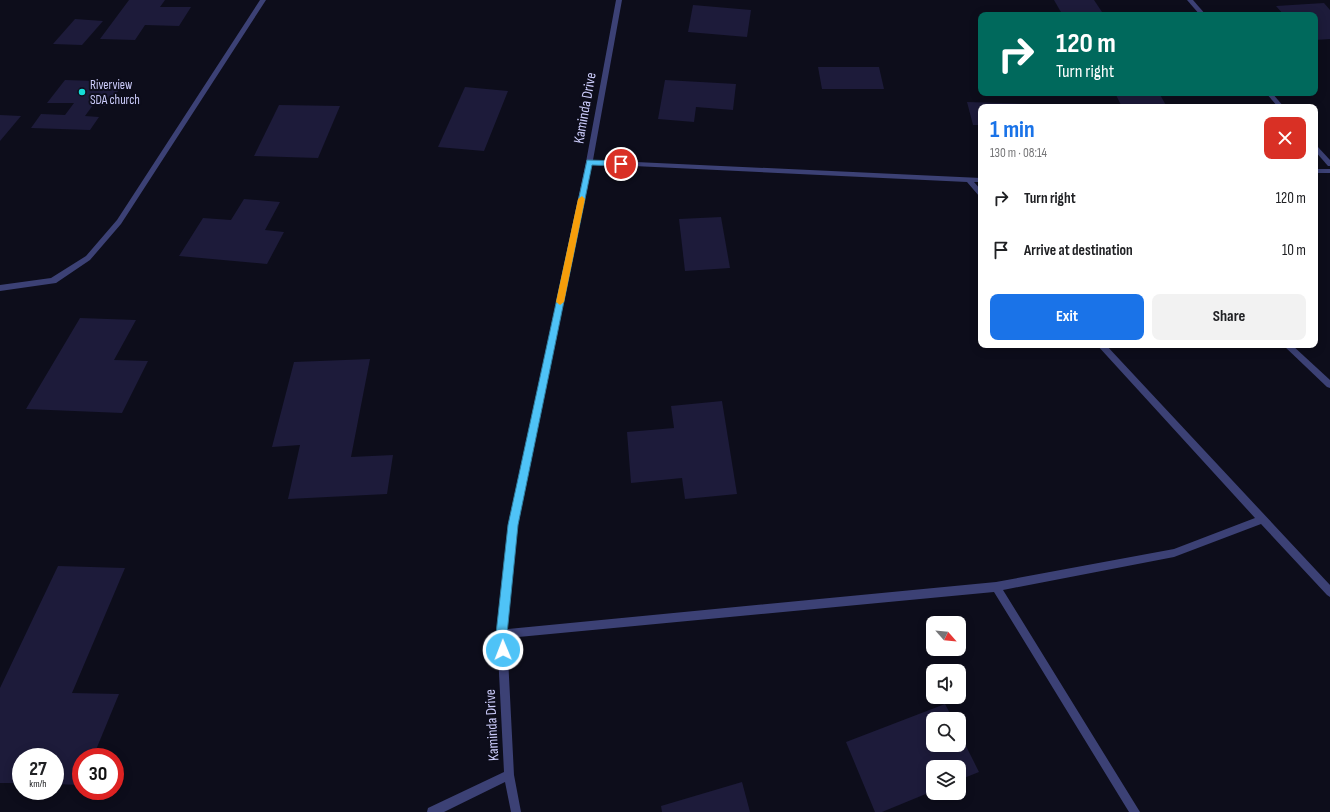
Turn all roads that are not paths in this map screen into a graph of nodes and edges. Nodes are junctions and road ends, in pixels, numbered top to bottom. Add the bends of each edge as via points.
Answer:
1 (263, 0) edge
2 (619, 0) edge
3 (1190, 0) edge
4 (1200, 12) edge
5 (1272, 96) edge
6 (1278, 104) edge
7 (1318, 150) edge
8 (589, 162) junction
9 (1330, 164) edge
10 (1330, 170) edge
11 (1318, 171) edge
12 (978, 180) edge
13 (970, 181) junction
14 (978, 190) edge
15 (0, 288) edge
16 (1104, 348) edge
17 (1290, 348) edge
18 (1330, 385) edge
19 (1262, 519) junction
20 (996, 587) junction
21 (1330, 592) edge
22 (502, 634) junction
23 (509, 775) junction
24 (432, 812) edge
25 (516, 812) edge
26 (1135, 812) edge

1 - 15 street via 119,222 88,258 53,281
2 - 8 street, Kaminda Drive
3 - 4 street
5 - 6 street
7 - 9 street
8 - 13 street
8 - 22 street, Kaminda Drive via 513,525
10 - 11 street
12 - 13 street
13 - 14 street
16 - 19 street
17 - 18 street
19 - 20 street via 1174,554
19 - 21 street
20 - 22 street
20 - 26 street
22 - 23 street, Kaminda Drive
23 - 24 street
23 - 25 street, Kaminda Drive

